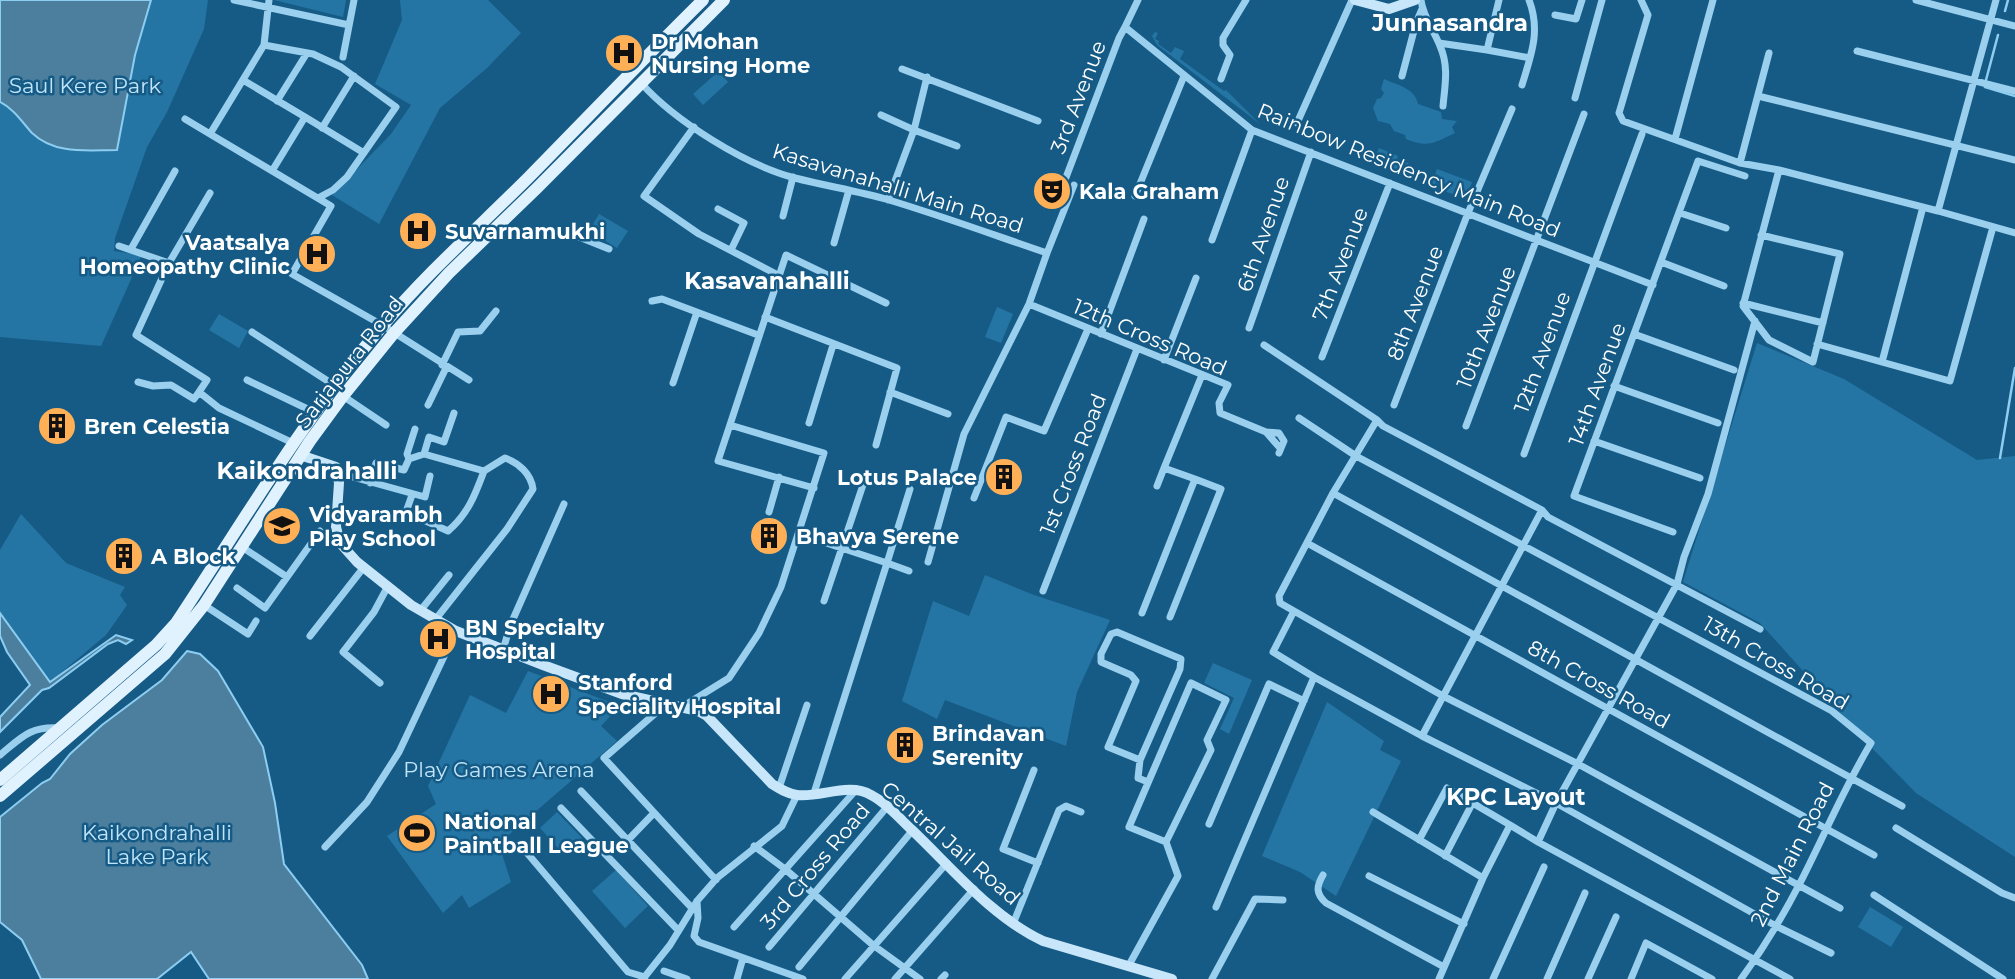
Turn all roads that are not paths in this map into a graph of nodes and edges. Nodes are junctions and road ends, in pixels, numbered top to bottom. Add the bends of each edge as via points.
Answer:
1 (234, 0) edge
2 (354, 0) edge
3 (703, 0) edge
4 (724, 0) edge
5 (1138, 0) edge
6 (1246, 0) edge
7 (1354, 0) edge
8 (1421, 0) edge
9 (1499, 0) edge
10 (1529, 0) edge
11 (1582, 0) edge
12 (1602, 0) edge
13 (1641, 0) edge
14 (1713, 0) edge
15 (1916, 0) edge
16 (1996, 0) edge
17 (269, 4) edge
18 (1419, 5) edge
19 (1555, 15) dead end
20 (1991, 19) junction
21 (349, 25) junction
22 (2015, 26) edge
23 (1125, 27) junction
24 (1439, 43) junction
25 (264, 45) junction
26 (1487, 50) junction
27 (1857, 51) dead end
28 (307, 53) junction
29 (1769, 53) dead end
30 (343, 57) dead end
31 (1530, 58) junction
32 (902, 69) dead end
33 (354, 76) junction
34 (1184, 76) junction
35 (1402, 76) dead end
36 (927, 77) junction
37 (1221, 79) dead end
38 (243, 80) junction
39 (1973, 80) junction
40 (641, 83) junction
41 (1522, 86) dead end
42 (2015, 91) edge
43 (1758, 96) junction
44 (1575, 98) dead end
45 (277, 101) junction
46 (1443, 106) dead end
47 (1512, 109) dead end
48 (1584, 114) dead end
49 (881, 115) dead end
50 (304, 117) junction
51 (185, 119) dead end
52 (1038, 121) dead end
53 (1297, 123) dead end
54 (694, 127) junction
55 (322, 128) junction
56 (914, 130) junction
57 (1252, 130) junction
58 (210, 134) junction
59 (1642, 134) dead end
60 (1675, 139) junction
61 (1956, 145) junction
62 (957, 146) dead end
63 (1311, 152) junction
64 (364, 153) junction
65 (2015, 160) edge
66 (1740, 163) junction
67 (1779, 170) junction
68 (175, 171) dead end
69 (272, 171) junction
70 (1745, 176) dead end
71 (793, 177) junction
72 (527, 179) junction
73 (1065, 180) dead end
74 (1390, 183) junction
75 (1074, 185) dead end
76 (537, 188) junction
77 (849, 190) junction
78 (210, 193) dead end
79 (1135, 196) dead end
80 (318, 198) junction
81 (888, 200) junction
82 (1923, 207) junction
83 (718, 209) dead end
84 (1938, 211) junction
85 (1468, 213) junction
86 (1679, 213) junction
87 (783, 216) dead end
88 (1144, 219) dead end
89 (1993, 227) junction
90 (1726, 229) dead end
91 (2015, 233) edge
92 (1761, 235) junction
93 (579, 237) dead end
94 (1212, 240) dead end
95 (1538, 240) junction
96 (834, 243) dead end
97 (119, 246) dead end
98 (131, 249) junction
99 (609, 249) dead end
100 (731, 250) junction
101 (1047, 253) junction
102 (1593, 261) junction
103 (169, 262) junction
104 (1661, 262) junction
105 (778, 275) junction
106 (1196, 278) dead end
107 (1653, 285) junction
108 (1724, 286) dead end
109 (652, 301) dead end
110 (886, 303) dead end
111 (1743, 303) junction
112 (1029, 304) junction
113 (496, 311) dead end
114 (697, 312) junction
115 (765, 317) junction
116 (1755, 321) junction
117 (1823, 323) junction
118 (1249, 328) dead end
119 (388, 329) junction
120 (1088, 329) junction
121 (252, 332) dead end
122 (1101, 334) junction
123 (1634, 334) junction
124 (758, 335) junction
125 (1817, 344) junction
126 (832, 345) junction
127 (1264, 345) dead end
128 (1137, 349) junction
129 (1322, 357) dead end
130 (1164, 360) junction
131 (1882, 362) junction
132 (444, 366) junction
133 (1734, 370) dead end
134 (1202, 375) junction
135 (247, 380) dead end
136 (469, 380) dead end
137 (138, 382) dead end
138 (673, 383) dead end
139 (334, 385) junction
140 (1614, 386) junction
141 (199, 392) junction
142 (890, 392) junction
143 (343, 396) junction
144 (428, 405) dead end
145 (1394, 405) dead end
146 (316, 413) junction
147 (454, 413) dead end
148 (948, 414) dead end
149 (1299, 418) dead end
150 (1377, 419) junction
151 (809, 423) dead end
152 (1717, 423) dead end
153 (386, 425) dead end
154 (730, 425) junction
155 (1466, 426) dead end
156 (415, 429) dead end
157 (1594, 441) junction
158 (293, 443) junction
159 (876, 445) dead end
160 (1280, 451) dead end
161 (424, 454) junction
162 (1524, 454) dead end
163 (300, 455) junction
164 (1356, 456) junction
165 (409, 459) junction
166 (1164, 468) junction
167 (484, 471) junction
168 (338, 476) junction
169 (430, 476) dead end
170 (866, 476) dead end
171 (779, 477) junction
172 (1700, 478) dead end
173 (1195, 479) junction
174 (370, 482) junction
175 (1157, 486) dead end
176 (814, 488) junction
177 (910, 489) dead end
178 (1333, 493) junction
179 (412, 495) junction
180 (974, 498) dead end
181 (564, 504) dead end
182 (1542, 510) junction
183 (769, 512) dead end
184 (320, 531) dead end
185 (1673, 532) dead end
186 (799, 534) junction
187 (1307, 543) junction
188 (1523, 546) junction
189 (242, 547) junction
190 (842, 549) junction
191 (928, 562) dead end
192 (887, 563) junction
193 (364, 567) junction
194 (909, 571) dead end
195 (449, 575) dead end
196 (288, 577) junction
197 (1502, 584) junction
198 (1677, 584) junction
199 (388, 586) junction
200 (237, 588) dead end
201 (1043, 591) dead end
202 (824, 601) dead end
203 (204, 605) junction
204 (420, 611) junction
205 (1294, 611) junction
206 (1142, 613) dead end
207 (1170, 617) dead end
208 (1660, 618) junction
209 (435, 620) junction
210 (257, 621) dead end
211 (1760, 629) dead end
212 (456, 631) junction
213 (310, 636) dead end
214 (1475, 636) junction
215 (503, 650) junction
216 (1636, 660) junction
217 (1314, 677) junction
218 (380, 683) dead end
219 (1443, 696) junction
220 (1304, 701) junction
221 (666, 704) junction
222 (807, 705) dead end
223 (682, 707) junction
224 (1608, 709) junction
225 (61, 728) junction
226 (1422, 736) junction
227 (1871, 743) joint
228 (0, 755) edge
229 (1140, 760) junction
230 (1578, 764) junction
231 (1034, 770) dead end
232 (1850, 777) junction
233 (0, 780) edge
234 (1148, 782) junction
235 (779, 788) junction
236 (856, 790) junction
237 (581, 791) dead end
238 (814, 793) junction
239 (797, 795) junction
240 (0, 796) edge
241 (1472, 802) junction
242 (1556, 803) junction
243 (1902, 806) dead end
244 (887, 807) junction
245 (561, 808) dead end
246 (1081, 812) dead end
247 (1373, 812) dead end
248 (654, 813) junction
249 (1209, 824) dead end
250 (1510, 825) junction
251 (1896, 828) dead end
252 (1826, 829) junction
253 (912, 831) junction
254 (1419, 840) junction
255 (627, 841) junction
256 (1166, 842) junction
257 (1538, 842) junction
258 (754, 846) junction
259 (522, 847) dead end
260 (325, 848) dead end
261 (1874, 855) dead end
262 (1446, 856) junction
263 (947, 863) junction
264 (1038, 863) junction
265 (1544, 867) dead end
266 (785, 869) junction
267 (1322, 875) dead end
268 (1369, 876) dead end
269 (1483, 878) junction
270 (716, 880) junction
271 (1799, 886) junction
272 (974, 889) junction
273 (813, 893) junction
274 (1585, 893) dead end
275 (1874, 895) dead end
276 (2015, 898) edge
277 (1283, 900) dead end
278 (694, 904) junction
279 (1216, 907) dead end
280 (1840, 908) dead end
281 (1616, 917) dead end
282 (840, 918) junction
283 (1013, 924) junction
284 (1464, 924) junction
285 (1776, 926) junction
286 (734, 927) dead end
287 (678, 930) junction
288 (873, 945) junction
289 (769, 947) dead end
290 (1831, 953) dead end
291 (743, 958) junction
292 (1755, 960) junction
293 (1129, 965) junction
294 (799, 967) dead end
295 (1444, 967) junction
296 (905, 968) junction
297 (664, 971) dead end
298 (644, 978) edge
299 (687, 979) edge
300 (737, 979) edge
301 (803, 979) edge
302 (845, 979) edge
303 (895, 979) edge
304 (919, 979) edge
305 (1172, 979) edge
306 (1212, 979) edge
307 (1439, 979) edge
308 (1493, 979) edge
309 (1547, 979) edge
310 (1588, 979) edge
311 (1631, 979) edge
312 (1712, 979) edge
313 (1741, 979) edge
314 (1790, 979) edge
315 (2003, 979) edge

1 - 17 street
2 - 21 street
3 - 72 main road, Sarjapura Road
4 - 40 main road, Sarjapura Road
5 - 23 street
6 - 37 street via 1223,38 1230,55
7 - 18 main road via 1389,9
7 - 53 street
8 - 18 street
9 - 26 street
10 - 31 street via 1536,21
11 - 19 street via 1576,19
12 - 44 street
13 - 60 street via 1648,15 1619,117
14 - 60 street
15 - 20 street
16 - 20 street
17 - 21 street
17 - 25 street
18 - 24 street
18 - 35 street
20 - 22 street
20 - 39 street
21 - 30 street
23 - 34 street, Rainbow Residency Main Road
23 - 73 street, 3rd Avenue
24 - 26 street
24 - 46 street via 1447,71
25 - 28 street
25 - 38 street
26 - 31 street
27 - 39 street
28 - 33 street
28 - 45 street
29 - 43 street
31 - 41 street
32 - 36 street
33 - 55 street
33 - 64 street via 396,107
34 - 57 street, Rainbow Residency Main Road
34 - 79 street
36 - 52 street
36 - 56 street
38 - 45 street
38 - 58 street
39 - 42 street
39 - 61 street
40 - 54 street, Kasavanahalli Main Road
40 - 76 main road, Sarjapura Road
43 - 61 street
43 - 66 street
45 - 50 street
47 - 85 street, 8th Avenue
48 - 95 street, 10th Avenue
49 - 56 street
50 - 55 street
50 - 69 street
51 - 58 street
54 - 71 street, Kasavanahalli Main Road via 757,163
54 - 100 street via 644,196
55 - 64 street
56 - 62 street
56 - 81 street
57 - 63 street, Rainbow Residency Main Road
57 - 94 street
58 - 69 street
59 - 102 street, 12th Avenue
60 - 66 street
61 - 65 street
61 - 84 street
63 - 74 street, Rainbow Residency Main Road
63 - 118 street, 6th Avenue
64 - 80 street via 333,190
66 - 67 street
67 - 82 street
67 - 92 street
68 - 98 street
69 - 80 street
70 - 86 street, 14th Avenue via 1699,160
71 - 77 street, Kasavanahalli Main Road
71 - 87 street
72 - 76 main road
72 - 119 main road, Sarjapura Road via 439,264
74 - 85 street, Rainbow Residency Main Road
74 - 129 street, 7th Avenue
75 - 101 street
76 - 119 main road, Sarjapura Road
77 - 81 street, Kasavanahalli Main Road
77 - 96 street
78 - 103 street
80 - 119 street via 331,206 292,274
81 - 101 street, Kasavanahalli Main Road
82 - 84 street
82 - 131 street
83 - 100 street via 744,223
84 - 89 street
85 - 95 street, Rainbow Residency Main Road
85 - 145 street, 8th Avenue
86 - 90 street
86 - 104 street, 14th Avenue
88 - 122 street
89 - 91 street
89 - 131 street via 1950,381
92 - 111 street
92 - 117 street via 1840,254
93 - 99 street
95 - 102 street, Rainbow Residency Main Road
95 - 155 street, 10th Avenue
97 - 98 street
98 - 103 street
100 - 105 street
101 - 112 street, Kasavanahalli Main Road
102 - 107 street, Rainbow Residency Main Road
102 - 162 street, 12th Avenue
103 - 141 street via 136,335 207,380
104 - 107 street, 14th Avenue
104 - 108 street
105 - 110 street via 786,254
105 - 115 street
106 - 130 street
107 - 123 street, 14th Avenue
109 - 114 street via 662,299
111 - 116 street
111 - 117 street
112 - 120 street, 12th Cross Road
112 - 191 street, Kasavanahalli Main Road via 964,434
113 - 132 street via 480,331 458,332
114 - 124 street
114 - 138 street
115 - 124 street
115 - 126 street
116 - 125 street via 1769,340 1813,362
116 - 198 street via 1708,494
117 - 125 street
119 - 132 street
119 - 139 main road, Sarjapura Road
119 - 143 main road, Sarjapura Road
120 - 122 street, 12th Cross Road
120 - 180 street via 1044,430 1006,417
121 - 139 street
122 - 128 street, 12th Cross Road
123 - 133 street
123 - 140 street, 14th Avenue
124 - 154 street
125 - 131 street
126 - 142 street via 897,368
126 - 151 street
127 - 150 street
128 - 130 street, 12th Cross Road
128 - 201 street, 1st Cross Road
130 - 134 street, 12th Cross Road
132 - 136 street
132 - 144 street
134 - 160 street, 12th Cross Road via 1228,386 1219,403 1220,412 1266,432
134 - 166 street
135 - 146 street
137 - 141 street via 171,385 194,399
139 - 146 main road, Sarjapura Road
140 - 152 street
140 - 157 street, 14th Avenue
141 - 158 street via 219,408
142 - 148 street
142 - 159 street
143 - 153 street
143 - 163 main road, Sarjapura Road
146 - 158 main road, Sarjapura Road
147 - 161 street via 444,442 429,437
149 - 164 street, 13th Cross Road
150 - 164 street
150 - 182 street
154 - 171 street via 719,461
154 - 176 street via 824,453
156 - 165 street
157 - 172 street
157 - 185 street, 14th Avenue via 1574,496
158 - 225 main road, Sarjapura Road via 173,627
161 - 165 street
161 - 167 street
163 - 168 main road via 337,467
163 - 189 main road, Sarjapura Road
164 - 178 street
164 - 188 street, 13th Cross Road
165 - 174 street via 404,470 376,463
166 - 173 street
166 - 175 street
167 - 179 street via 463,519 448,531 406,512
167 - 209 street via 505,458 531,478 533,489 508,529
168 - 174 street
168 - 193 main road, Central Jail Road via 336,527 340,542
169 - 179 street via 425,498
170 - 190 street
171 - 176 street
171 - 183 street
173 - 206 street
173 - 207 street via 1221,489
174 - 179 street
176 - 186 street
177 - 192 street
178 - 187 street
178 - 197 street
181 - 215 street
182 - 188 street
182 - 198 street
184 - 196 street
186 - 190 street
186 - 223 street via 759,633 729,678
187 - 205 street via 1279,596 1280,603
187 - 214 street, 8th Cross Road
188 - 197 street
188 - 208 street, 13th Cross Road
189 - 196 street
189 - 203 main road, Sarjapura Road
190 - 192 street
190 - 202 street
192 - 194 street
192 - 238 street
193 - 199 main road, Central Jail Road
193 - 213 street
195 - 204 street
196 - 200 street via 265,608
197 - 214 street
197 - 216 street
198 - 208 street
198 - 211 street
199 - 204 main road, Central Jail Road
199 - 218 street via 342,652
203 - 210 street via 248,634
203 - 240 main road, Sarjapura Road via 165,654
204 - 209 main road, Central Jail Road
205 - 217 street via 1273,652
205 - 219 street
208 - 216 street
208 - 227 street, 13th Cross Road via 1832,711
209 - 212 main road, Central Jail Road
212 - 215 main road, Central Jail Road
212 - 260 street via 399,752 367,802
214 - 219 street
214 - 224 street, 8th Cross Road
215 - 221 main road, Central Jail Road via 622,694
216 - 224 street
216 - 232 street
217 - 220 street
217 - 226 street
219 - 226 street
219 - 230 street
220 - 249 street via 1269,684
220 - 279 street
221 - 223 main road, Central Jail Road
221 - 248 street via 604,758
222 - 235 street
223 - 235 main road, Central Jail Road via 707,716
224 - 230 street
224 - 252 street, 8th Cross Road
225 - 228 street via 35,729
225 - 233 main road, Sarjapura Road
226 - 242 street
227 - 232 street, 2nd Main Road
229 - 229 street via 1108,747 1136,681 1101,662 1111,634 1117,632 1181,659
229 - 234 street via 1138,778
230 - 242 street
230 - 271 street
231 - 264 street via 1003,849
232 - 243 street
232 - 252 street, 2nd Main Road
234 - 256 street via 1129,827
234 - 256 street via 1191,683 1226,700 1207,740 1211,750
235 - 239 main road, Central Jail Road
236 - 238 main road, Central Jail Road
236 - 244 main road, Central Jail Road
236 - 266 street
237 - 255 street
238 - 239 main road, Central Jail Road
239 - 258 street via 782,826
241 - 250 street
241 - 254 street via 1447,788
241 - 262 street
242 - 257 street
242 - 285 street
244 - 253 main road, Central Jail Road
244 - 273 street, 3rd Cross Road
245 - 287 street
246 - 264 street via 1066,806 1059,810
247 - 254 street
248 - 255 street
248 - 270 street
250 - 257 street
250 - 269 street
251 - 276 street
252 - 261 street, 8th Cross Road
252 - 271 street, 2nd Main Road
253 - 263 main road, Central Jail Road
253 - 282 street
254 - 262 street
255 - 278 street
256 - 293 street via 1178,876
257 - 292 street
258 - 266 street
258 - 270 street
259 - 298 street via 628,972
262 - 269 street
263 - 272 main road, Central Jail Road
263 - 288 street
264 - 283 street
265 - 308 street
266 - 273 street
266 - 286 street
267 - 295 street via 1318,895 1325,903
268 - 284 street
269 - 284 street
270 - 278 street
271 - 280 street
271 - 285 street, 2nd Main Road
272 - 283 main road, Central Jail Road
272 - 296 street
273 - 282 street
273 - 289 street, 3rd Cross Road
274 - 309 street
275 - 315 street
277 - 306 street via 1255,899
278 - 287 street
278 - 291 street via 698,918 695,938
281 - 310 street
282 - 288 street
282 - 294 street
283 - 293 main road, Central Jail Road via 1043,941
284 - 295 street
285 - 290 street
285 - 292 street, 2nd Main Road
287 - 298 street
288 - 296 street
288 - 302 street
291 - 300 street
291 - 301 street
292 - 313 street, 2nd Main Road
292 - 314 street
293 - 305 main road, Central Jail Road
295 - 307 street
296 - 303 street
296 - 304 street
297 - 299 street
311 - 312 street via 1646,943

